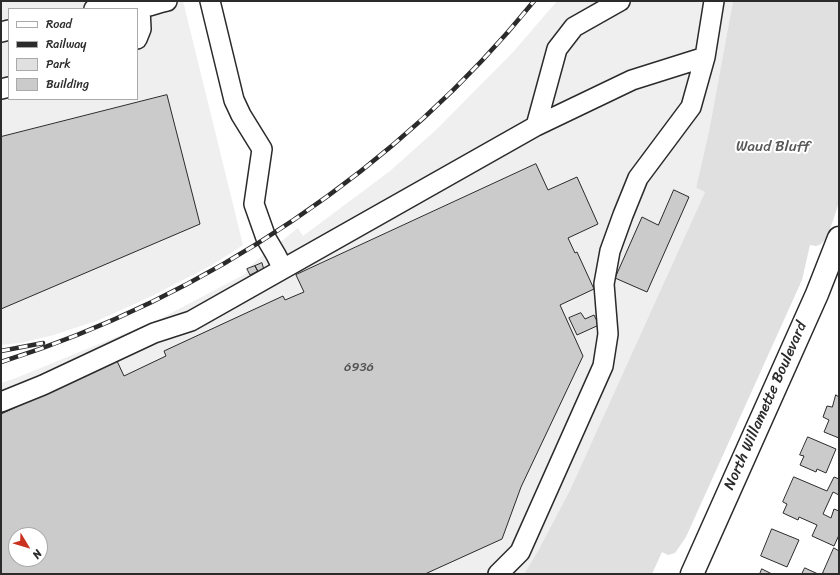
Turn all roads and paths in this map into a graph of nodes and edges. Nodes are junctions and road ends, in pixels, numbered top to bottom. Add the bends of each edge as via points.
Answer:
1 (167, 1) edge
2 (210, 1) edge
3 (593, 1) edge
4 (620, 1) edge
5 (714, 1) edge
6 (99, 8) edge
7 (110, 8) edge
8 (140, 8) joint
9 (574, 27) junction
10 (138, 36) edge
11 (705, 58) junction
12 (536, 126) junction
13 (839, 238) edge
14 (283, 269) junction
15 (1, 402) edge
16 (498, 574) edge
17 (692, 574) edge

1 - 8 street
2 - 14 street via 234,100 262,149 254,204 266,238
3 - 9 street
4 - 9 street
5 - 11 street
6 - 7 street
8 - 10 street via 141,29
9 - 12 street via 557,49
11 - 12 street via 632,80
11 - 16 street via 691,107 638,178 610,251 604,284 608,334 603,366 520,552
12 - 14 street
13 - 17 main road, North Willamette Boulevard via 817,294
14 - 15 street via 192,321 154,333

